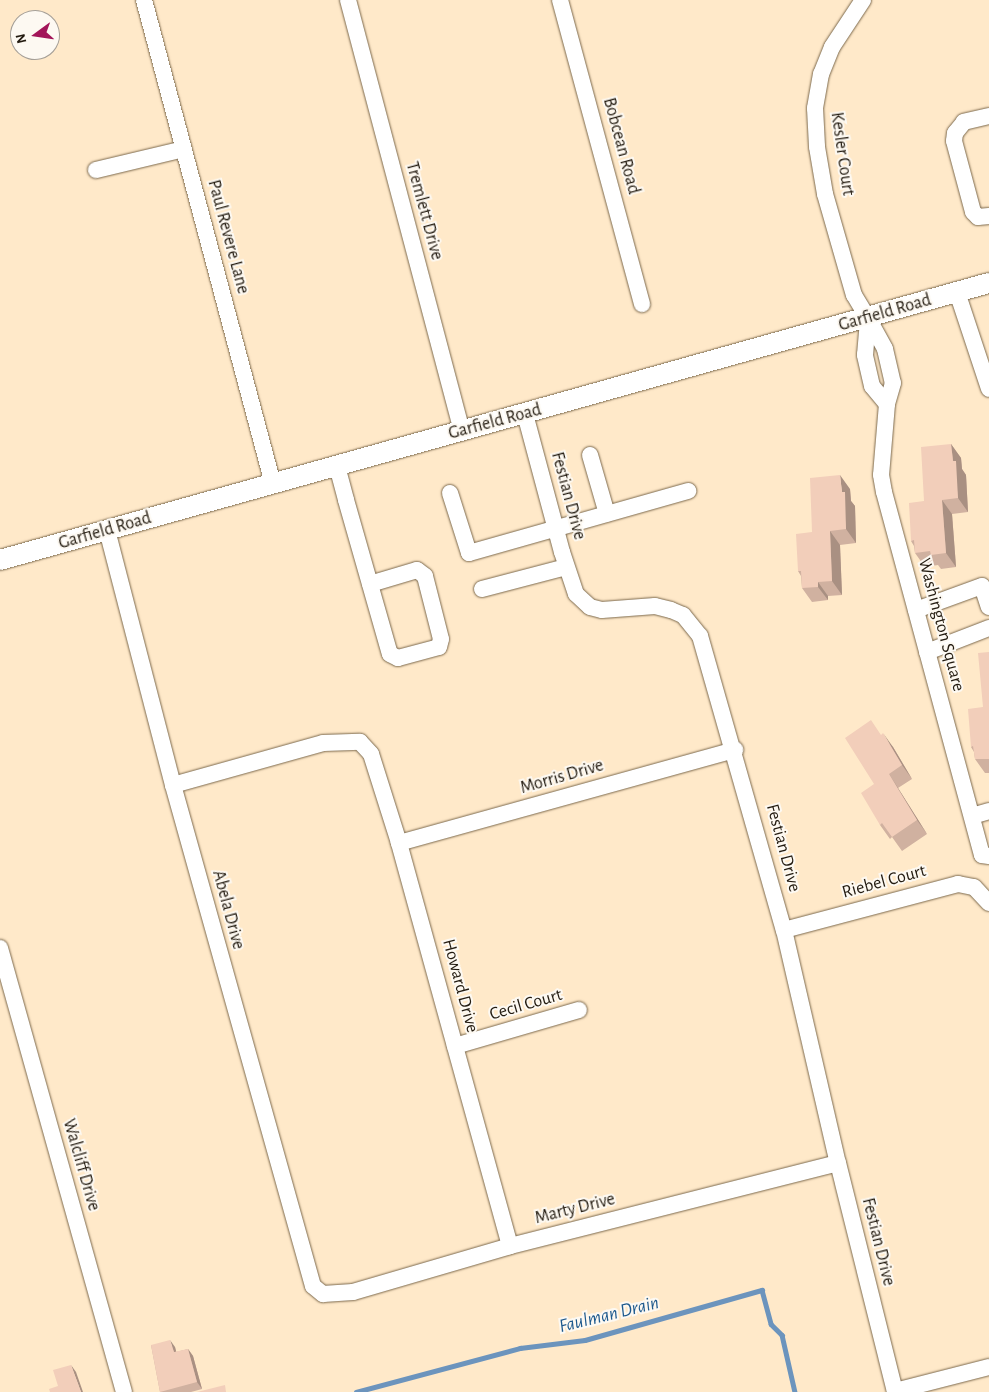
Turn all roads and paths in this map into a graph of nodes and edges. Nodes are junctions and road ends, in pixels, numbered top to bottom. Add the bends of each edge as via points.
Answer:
1 (144, 0) edge
2 (348, 0) edge
3 (560, 0) edge
4 (863, 0) edge
5 (989, 116) edge
6 (184, 149) junction
7 (96, 170) dead end
8 (989, 216) edge
9 (989, 283) edge
10 (957, 292) junction
11 (642, 304) dead end
12 (868, 318) junction
13 (989, 389) edge
14 (525, 414) junction
15 (462, 431) junction
16 (590, 455) dead end
17 (337, 466) junction
18 (273, 484) junction
19 (688, 491) dead end
20 (450, 493) dead end
21 (606, 514) junction
22 (556, 529) junction
23 (107, 530) junction
24 (0, 560) edge
25 (566, 567) junction
26 (370, 584) junction
27 (482, 589) dead end
28 (989, 607) edge
29 (916, 610) junction
30 (989, 628) edge
31 (927, 652) junction
32 (735, 750) junction
33 (173, 785) junction
34 (989, 811) edge
35 (972, 816) junction
36 (400, 844) junction
37 (986, 855) edge
38 (989, 903) edge
39 (784, 930) junction
40 (0, 948) edge
41 (579, 1010) dead end
42 (455, 1046) junction
43 (838, 1163) junction
44 (510, 1246) junction
45 (323, 1294) joint
46 (989, 1367) edge
47 (124, 1392) edge
48 (895, 1392) edge

1 - 6 street, Paul Revere Lane
2 - 15 street, Tremlett Drive
3 - 11 street, Bobcean Road
4 - 12 street, Kesler Court via 832,47 821,74 815,108 825,194 854,295
5 - 8 street via 964,122 955,133 954,141 973,212 978,217
6 - 7 street
6 - 18 street, Paul Revere Lane
9 - 10 main road, Garfield Road
10 - 12 main road, Garfield Road
10 - 13 street
12 - 14 main road, Garfield Road
12 - 29 street, Washington Square via 866,355 872,386 887,404 881,475
14 - 15 main road, Garfield Road
14 - 22 street, Festian Drive
15 - 17 main road, Garfield Road
16 - 21 street
17 - 18 main road, Garfield Road
17 - 26 street
18 - 23 main road, Garfield Road
19 - 21 street
20 - 22 street via 470,553
21 - 22 street
22 - 25 street, Festian Drive
23 - 24 main road, Garfield Road
23 - 33 street, Abela Drive
25 - 27 street
25 - 32 street, Festian Drive via 576,594 590,607 602,610 655,606 683,615 692,624 700,636
26 - 26 street via 417,570 426,576 441,639 439,647 398,658 390,654
28 - 29 street via 982,586
29 - 31 street, Washington Square
30 - 31 street
31 - 35 street, Washington Square
32 - 36 street, Morris Drive
32 - 39 street, Festian Drive
33 - 36 street, Howard Drive via 323,743 360,742 378,769
33 - 45 street, Abela Drive via 307,1274 313,1286
34 - 35 street
35 - 37 street, Washington Square
36 - 42 street, Howard Drive
38 - 39 street, Riebel Court via 974,887 958,884
39 - 43 street, Festian Drive
40 - 47 street, Walcliff Drive
41 - 42 street, Cecil Court
42 - 44 street, Howard Drive
43 - 44 street, Marty Drive
43 - 48 street, Festian Drive
44 - 45 street, Marty Drive via 352,1292
46 - 48 street

